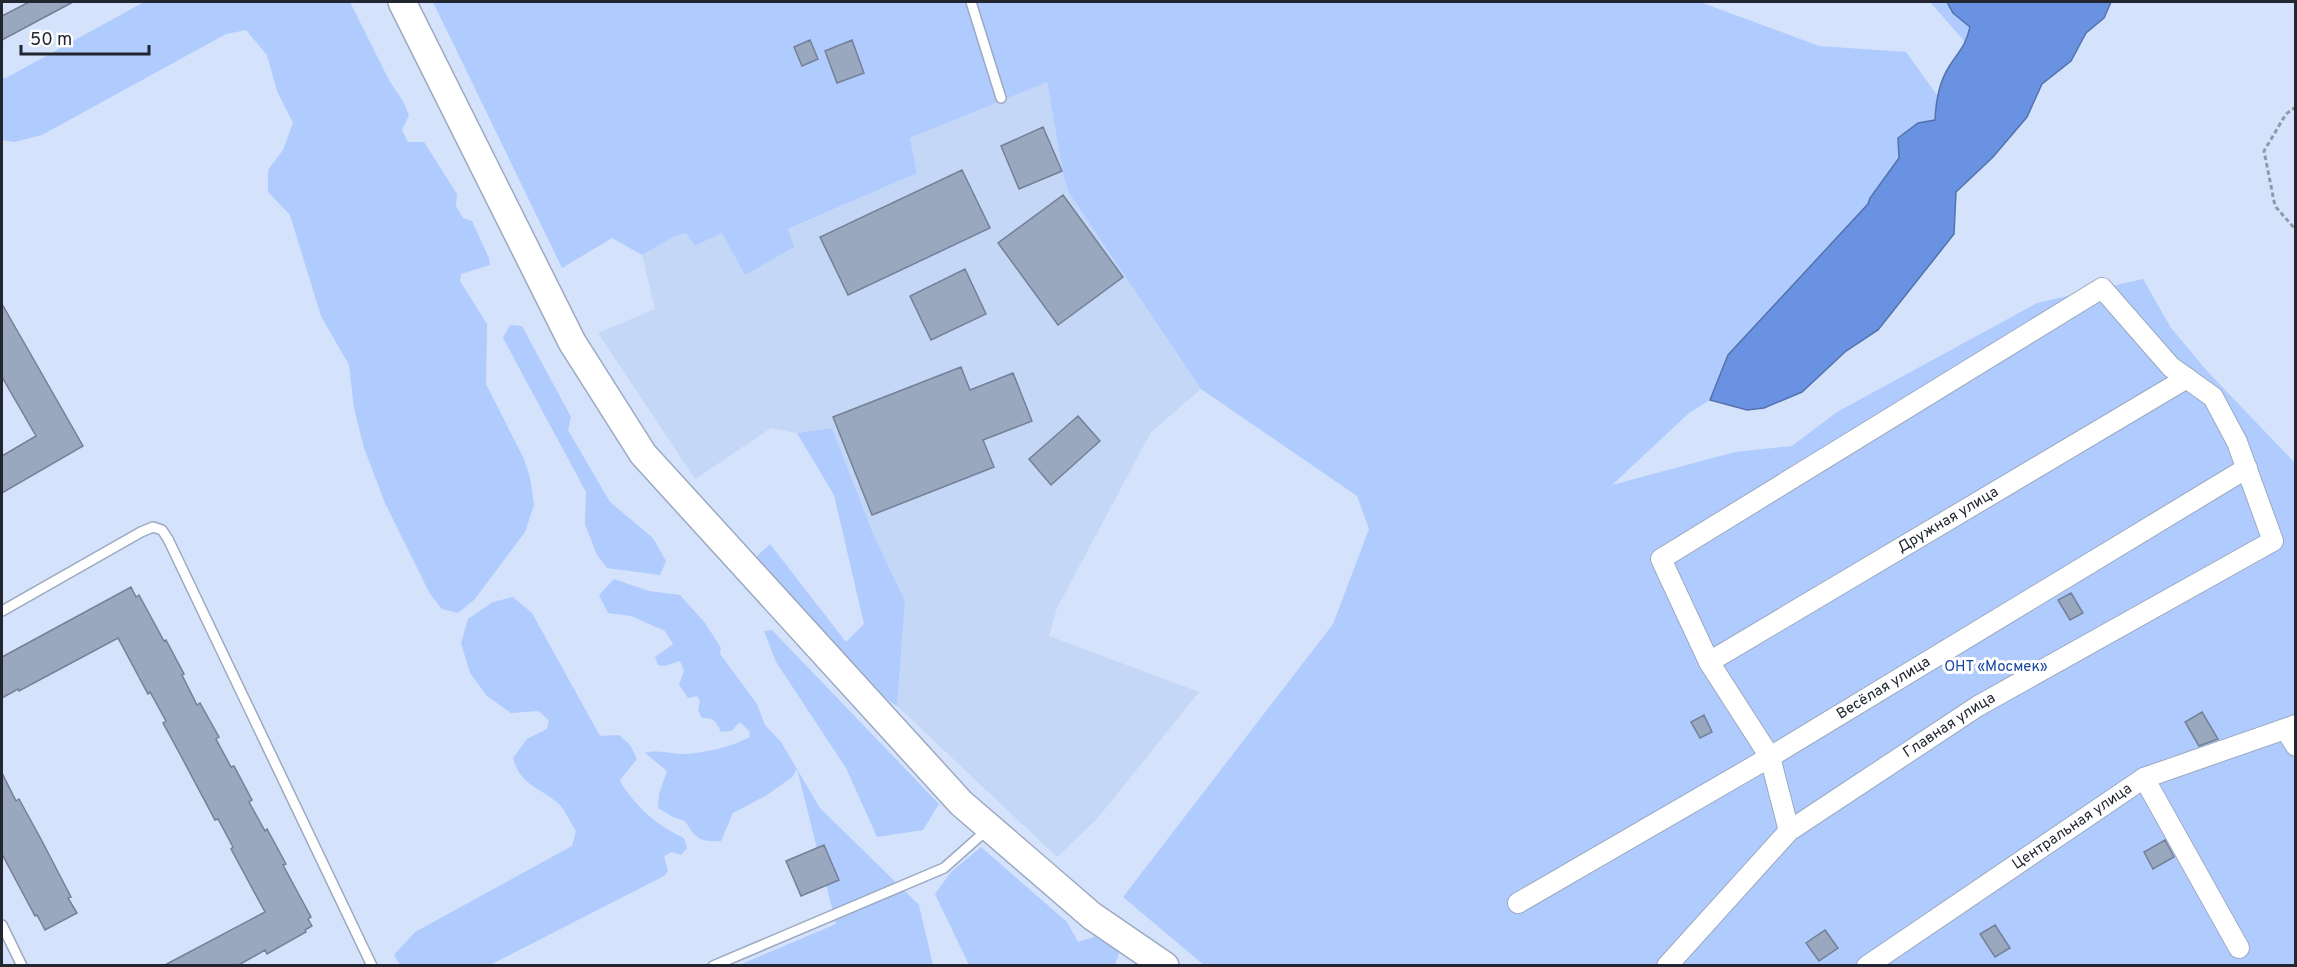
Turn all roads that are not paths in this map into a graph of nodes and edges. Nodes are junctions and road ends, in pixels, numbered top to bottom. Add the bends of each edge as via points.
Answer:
1 (402, 2) edge
2 (971, 2) edge
3 (1001, 98) dead end
4 (2187, 378) junction
5 (2247, 468) junction
6 (2, 611) edge
7 (1709, 662) junction
8 (2290, 727) edge
9 (2295, 746) edge
10 (1770, 758) junction
11 (2144, 778) junction
12 (990, 827) junction
13 (1789, 831) junction
14 (1518, 903) dead end
15 (2, 925) edge
16 (2239, 948) dead end
17 (370, 963) edge
18 (1668, 965) edge
19 (22, 966) edge
20 (359, 966) edge
21 (713, 966) edge
22 (1165, 966) edge
23 (1867, 966) edge

1 - 12 street via 572,342 644,454 961,803
2 - 3 lane
4 - 5 street via 2213,397
4 - 7 street, Дружная улица
4 - 7 street via 2171,367 2102,288 1661,558
5 - 10 street, Весёлая улица
5 - 13 street, Главная улица via 2273,541 1978,706
6 - 17 lane via 141,532 153,527 162,530
7 - 10 street
8 - 9 street
8 - 11 street, Центральная улица
10 - 13 street
10 - 14 street, Весёлая улица
11 - 16 street
11 - 23 street, Центральная улица
12 - 21 lane via 944,868
12 - 22 street via 1092,916
13 - 18 street, Главная улица
15 - 19 lane
17 - 20 lane

